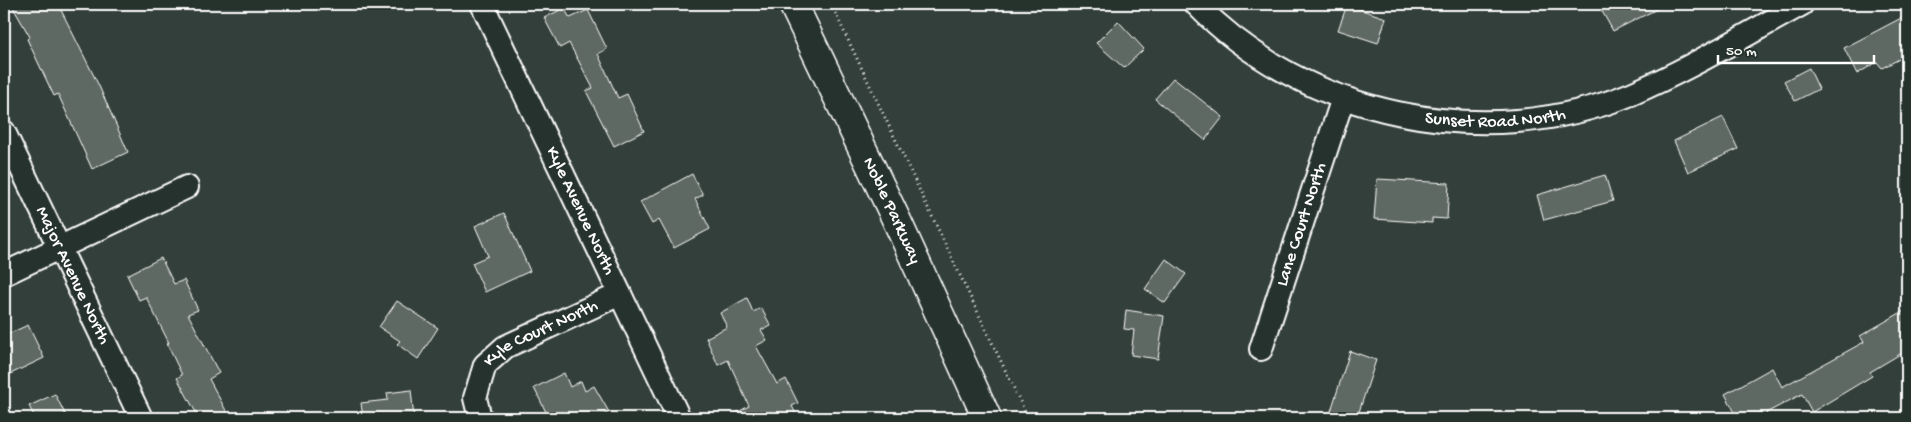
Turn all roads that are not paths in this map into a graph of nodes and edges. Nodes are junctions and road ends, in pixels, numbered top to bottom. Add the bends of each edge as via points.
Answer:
1 (482, 4) edge
2 (793, 4) edge
3 (1196, 4) edge
4 (1802, 4) edge
5 (1343, 98) junction
6 (4, 132) edge
7 (187, 187) dead end
8 (59, 248) junction
9 (4, 274) edge
10 (620, 294) junction
11 (1261, 349) dead end
12 (141, 418) edge
13 (480, 418) edge
14 (679, 418) edge
15 (988, 418) edge

1 - 10 street, Kyle Avenue North
2 - 15 main road, Noble Parkway
3 - 5 street, Sunset Road North via 1241,44 1291,74
4 - 5 street, Sunset Road North via 1630,94 1573,112 1516,120 1457,122 1400,114
5 - 11 street, Lane Court North
6 - 8 street, Major Avenue North
7 - 8 street
8 - 9 street
8 - 12 street, Major Avenue North
10 - 13 street, Kyle Court North via 505,347 486,366 475,398
10 - 14 street, Kyle Avenue North

